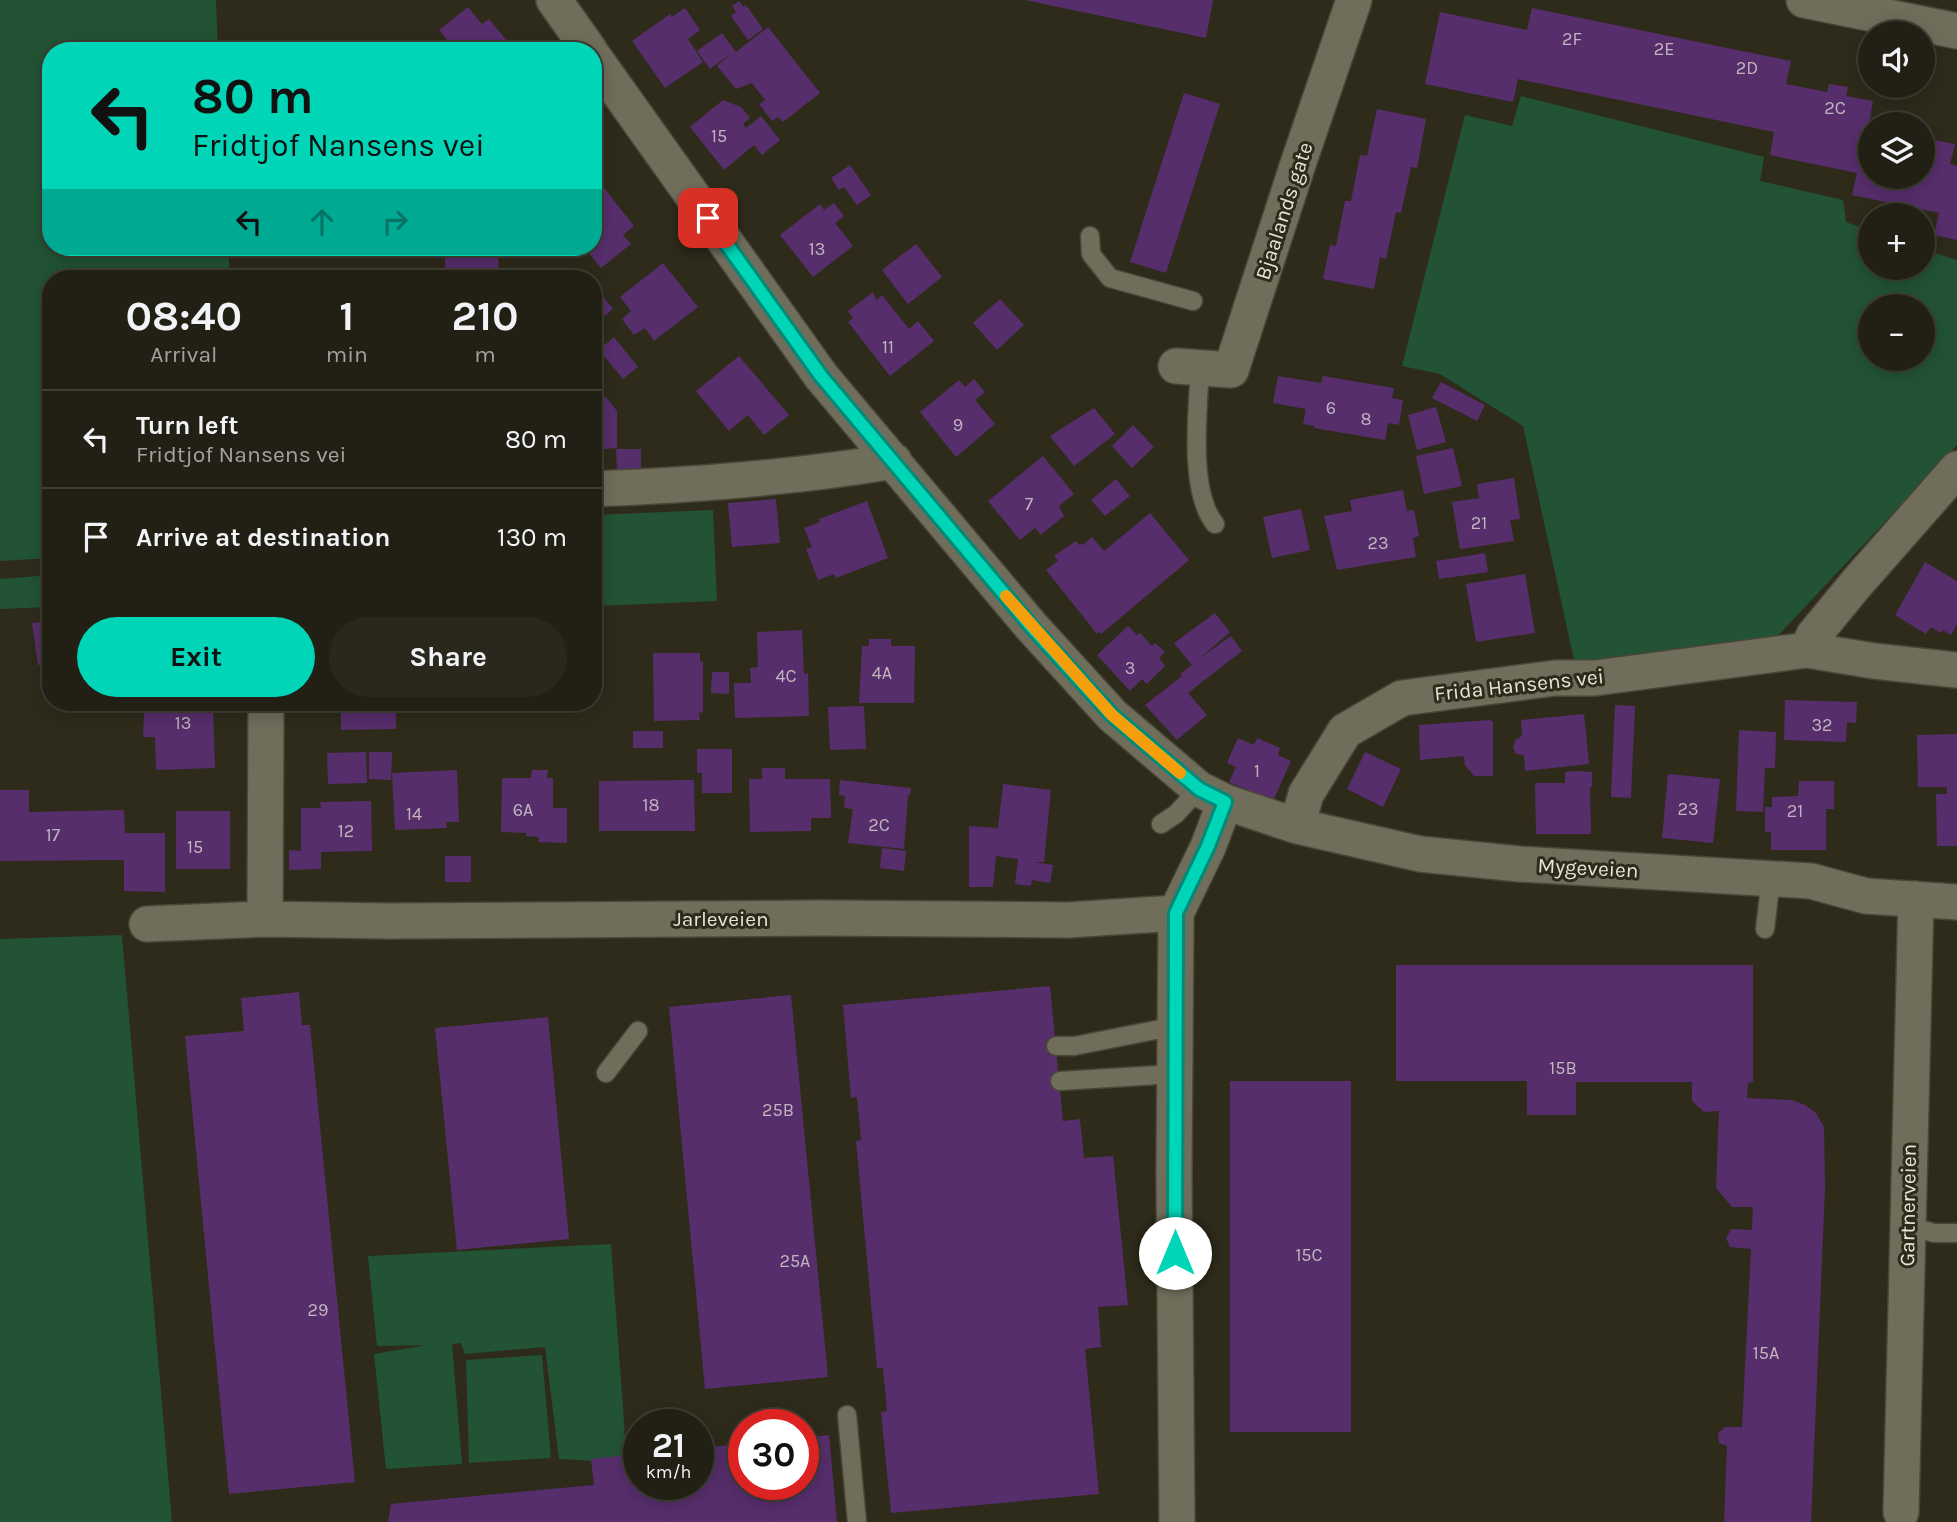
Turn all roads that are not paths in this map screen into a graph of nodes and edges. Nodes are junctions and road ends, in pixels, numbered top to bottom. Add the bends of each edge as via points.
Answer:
1 (554, 0) edge
2 (1354, 0) edge
3 (1804, 0) edge
4 (1957, 31) edge
5 (584, 42) edge
6 (602, 69) edge
7 (1090, 236) dead end
8 (1193, 301) dead end
9 (1188, 367) joint
10 (894, 461) junction
11 (1957, 470) edge
12 (602, 489) edge
13 (1215, 524) dead end
14 (1807, 650) junction
15 (1957, 670) edge
16 (266, 711) edge
17 (1212, 795) junction
18 (1161, 824) dead end
19 (1297, 826) junction
20 (1771, 878) junction
21 (1916, 899) junction
22 (1957, 902) edge
23 (1176, 913) junction
24 (265, 919) junction
25 (147, 924) dead end
26 (1765, 929) dead end
27 (1176, 1027) junction
28 (638, 1031) dead end
29 (1056, 1046) dead end
30 (606, 1073) dead end
31 (1174, 1074) junction
32 (1060, 1081) dead end
33 (1908, 1226) junction
34 (1957, 1233) edge
35 (848, 1415) dead end
36 (1901, 1519) edge
37 (857, 1522) edge
38 (1177, 1522) edge

1 - 5 street
2 - 9 street, Bjaalands gate via 1231,370
3 - 4 street
6 - 10 street via 821,376
7 - 8 lane via 1091,254 1110,278
9 - 13 lane via 1197,460 1207,514
10 - 12 street via 702,485
10 - 17 street via 1031,626 1112,715
11 - 14 street via 1856,584
14 - 15 street, Frida Hansens vei
14 - 19 street, Frida Hansens vei via 1402,698 1345,731 1306,794
16 - 24 street
17 - 18 lane
17 - 19 street, Mygeveien
17 - 23 street via 1208,846
19 - 20 street, Mygeveien via 1420,854
20 - 21 street, Mygeveien
20 - 26 lane
21 - 22 street, Mygeveien
21 - 33 street, Gartnerveien
23 - 24 street, Jarleveien via 1068,920
23 - 27 street
24 - 25 street, Jarleveien
27 - 29 lane
27 - 31 street
28 - 30 lane
31 - 32 lane
31 - 38 street
33 - 34 lane
33 - 36 street, Gartnerveien
35 - 37 lane

